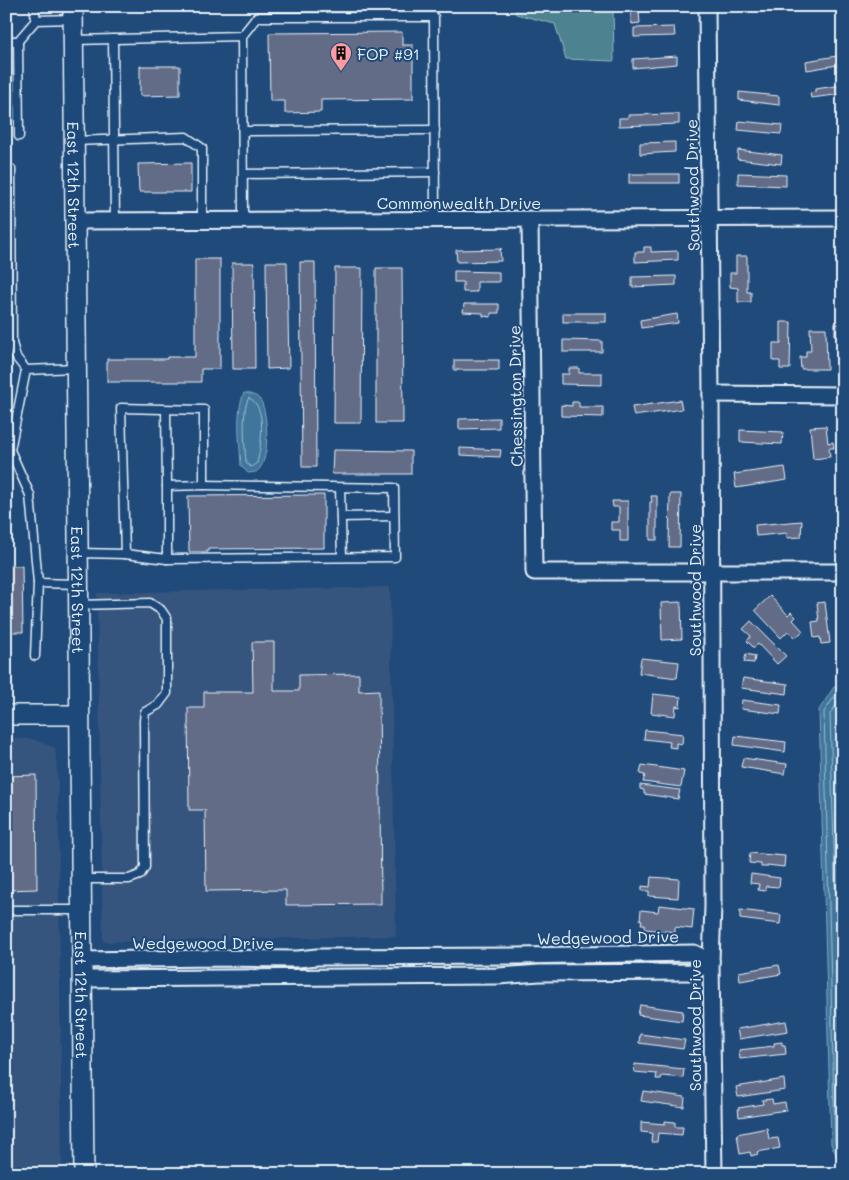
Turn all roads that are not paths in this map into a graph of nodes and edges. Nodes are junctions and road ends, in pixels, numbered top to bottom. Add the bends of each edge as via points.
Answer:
1 (34, 6) edge
2 (707, 6) edge
3 (73, 13) edge
4 (36, 20) junction
5 (242, 36) junction
6 (113, 39) junction
7 (73, 40) junction
8 (6, 41) edge
9 (18, 41) junction
10 (435, 130) junction
11 (243, 131) junction
12 (19, 136) dead end
13 (114, 140) junction
14 (74, 141) junction
15 (11, 169) dead end
16 (435, 172) junction
17 (243, 174) junction
18 (710, 218) junction
19 (843, 218) edge
20 (243, 220) junction
21 (435, 220) junction
22 (530, 220) junction
23 (74, 221) junction
24 (115, 221) junction
25 (202, 221) junction
26 (76, 368) junction
27 (26, 370) junction
28 (711, 394) junction
29 (843, 395) edge
30 (166, 410) junction
31 (167, 486) junction
32 (204, 486) junction
33 (340, 488) junction
34 (394, 516) junction
35 (341, 517) junction
36 (77, 553) junction
37 (125, 554) junction
38 (342, 557) junction
39 (167, 559) junction
40 (711, 572) junction
41 (843, 572) edge
42 (38, 583) junction
43 (78, 584) junction
44 (78, 605) junction
45 (36, 656) dead end
46 (6, 715) edge
47 (79, 715) junction
48 (81, 879) junction
49 (6, 910) edge
50 (81, 910) junction
51 (82, 960) junction
52 (711, 961) junction
53 (82, 979) junction
54 (84, 1174) edge
55 (714, 1174) edge

1 - 4 lane
2 - 18 street, Southwood Drive
3 - 4 lane
3 - 7 street, East 12th Street
4 - 9 lane
5 - 6 lane
5 - 10 lane via 257,17 434,17
5 - 11 lane
6 - 7 lane
6 - 13 lane
7 - 14 street, East 12th Street
8 - 9 lane
9 - 12 lane
10 - 11 lane
10 - 16 lane
11 - 17 lane
13 - 14 lane
13 - 24 lane
13 - 25 lane via 186,137 202,148
14 - 23 street, East 12th Street
15 - 27 lane via 12,342 16,357
16 - 17 lane
16 - 21 lane
17 - 20 lane
18 - 19 street, Commonwealth Drive
18 - 22 street, Commonwealth Drive
18 - 28 street, Southwood Drive
20 - 21 street, Commonwealth Drive
20 - 25 street, Commonwealth Drive
21 - 22 street, Commonwealth Drive
22 - 40 street, Chessington Drive via 534,572
23 - 24 street, Commonwealth Drive
23 - 26 street, East 12th Street
24 - 25 street, Commonwealth Drive
26 - 27 lane
26 - 36 street, East 12th Street
27 - 42 lane via 10,450 30,495
28 - 29 street
28 - 40 street, Southwood Drive
30 - 31 lane
30 - 32 lane via 204,410
30 - 37 lane via 121,408
31 - 32 lane
31 - 39 lane
32 - 33 lane
33 - 34 lane via 394,488
33 - 35 lane
34 - 35 lane
34 - 38 lane via 395,557
35 - 38 lane
36 - 37 lane
36 - 43 street, East 12th Street
37 - 39 lane
38 - 39 lane
40 - 41 street
40 - 52 street, Southwood Drive
42 - 43 lane
42 - 45 lane
43 - 44 street, East 12th Street
44 - 47 street, East 12th Street
44 - 48 lane via 150,603 167,619 167,694 146,712 144,721 145,867 140,875 129,879
46 - 47 street
47 - 48 street, East 12th Street
48 - 50 street, East 12th Street
49 - 50 lane
50 - 51 street, East 12th Street
51 - 52 street, Wedgewood Drive via 694,953
51 - 53 street, East 12th Street
52 - 53 street via 693,972
52 - 55 street, Southwood Drive
53 - 54 street, East 12th Street

